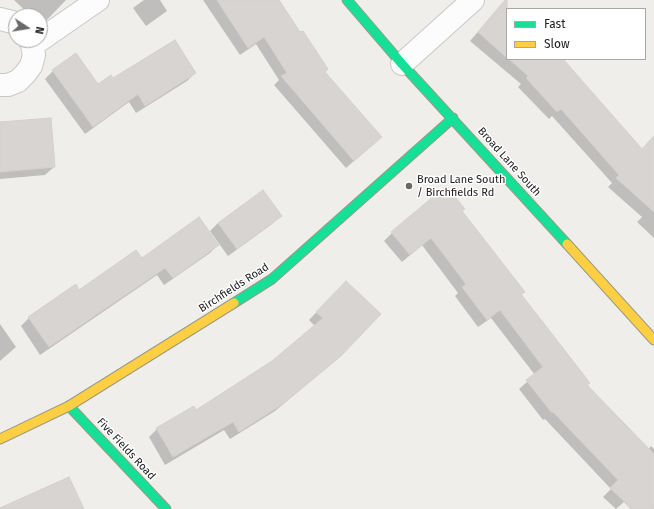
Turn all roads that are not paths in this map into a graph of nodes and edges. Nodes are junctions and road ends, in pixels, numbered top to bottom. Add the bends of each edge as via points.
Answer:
1 (98, 0) edge
2 (347, 0) edge
3 (473, 0) edge
4 (48, 33) edge
5 (33, 48) edge
6 (402, 64) junction
7 (0, 85) edge
8 (453, 118) junction
9 (654, 340) edge
10 (69, 406) junction
11 (0, 440) edge
12 (166, 509) edge

1 - 4 street
2 - 6 street, Broad Lane South
3 - 6 street
5 - 7 street via 34,55 26,74 18,81
6 - 8 street, Broad Lane South
8 - 9 street, Broad Lane South
8 - 10 street, Birchfields Road via 272,279
10 - 11 street, Birchfields Road
10 - 12 street, Five Fields Road

